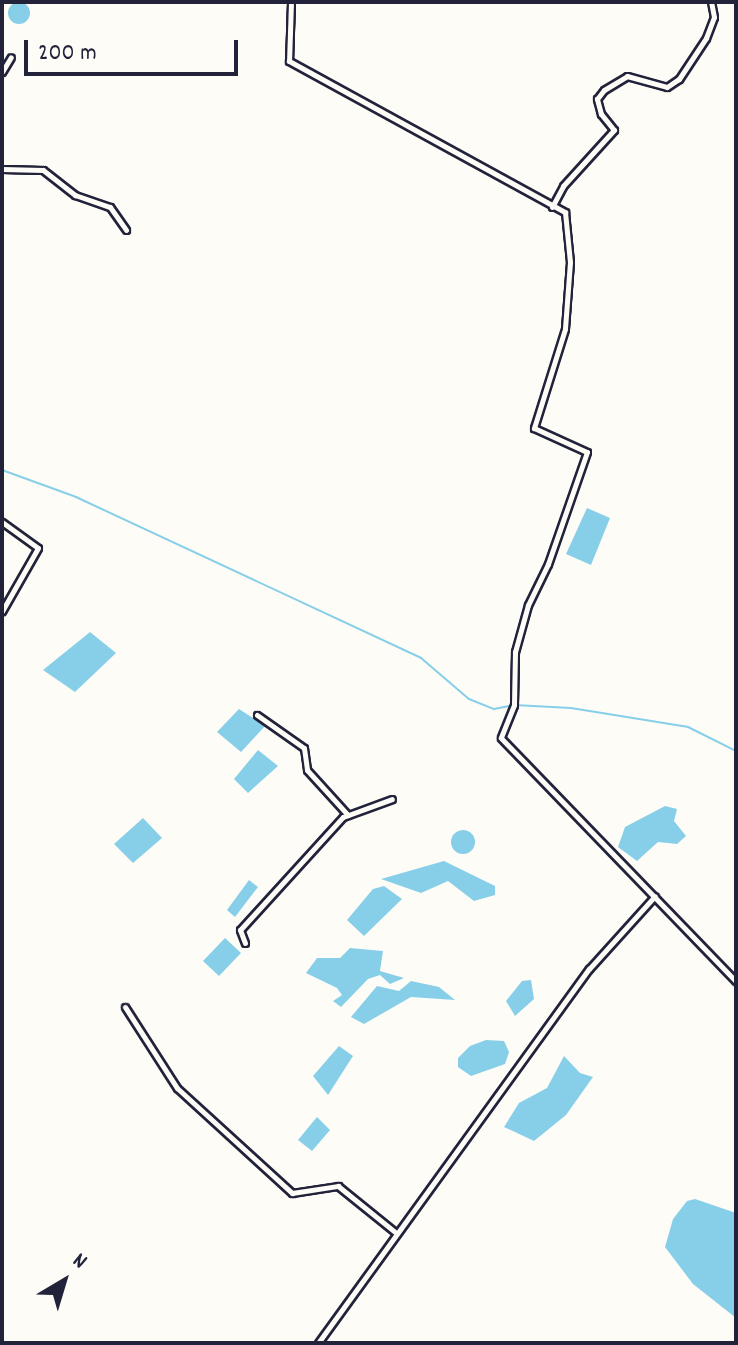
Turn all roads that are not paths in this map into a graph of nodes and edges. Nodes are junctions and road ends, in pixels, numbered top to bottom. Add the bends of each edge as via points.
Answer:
1 (291, 2) edge
2 (711, 2) edge
3 (11, 57) dead end
4 (2, 72) edge
5 (2, 169) edge
6 (552, 207) junction
7 (126, 230) dead end
8 (2, 522) edge
9 (2, 611) edge
10 (257, 715) dead end
11 (392, 799) dead end
12 (348, 815) junction
13 (655, 896) junction
14 (245, 943) dead end
15 (736, 981) edge
16 (125, 1007) dead end
17 (395, 1232) junction
18 (318, 1343) edge

1 - 6 street via 289,61
2 - 6 street via 714,17 706,38 679,79 667,87 627,76 597,99 614,130 563,186
3 - 4 street
5 - 7 street via 43,170 75,195 110,207
6 - 13 street via 565,212 569,232 565,329 534,428 587,452 528,605 515,652 514,705 501,738
8 - 9 street via 38,548
10 - 12 street via 304,748 307,770
11 - 12 street
12 - 14 street via 240,930
13 - 15 street
13 - 17 street via 589,969 454,1161
16 - 17 street via 177,1088 292,1193 338,1186
17 - 18 street

